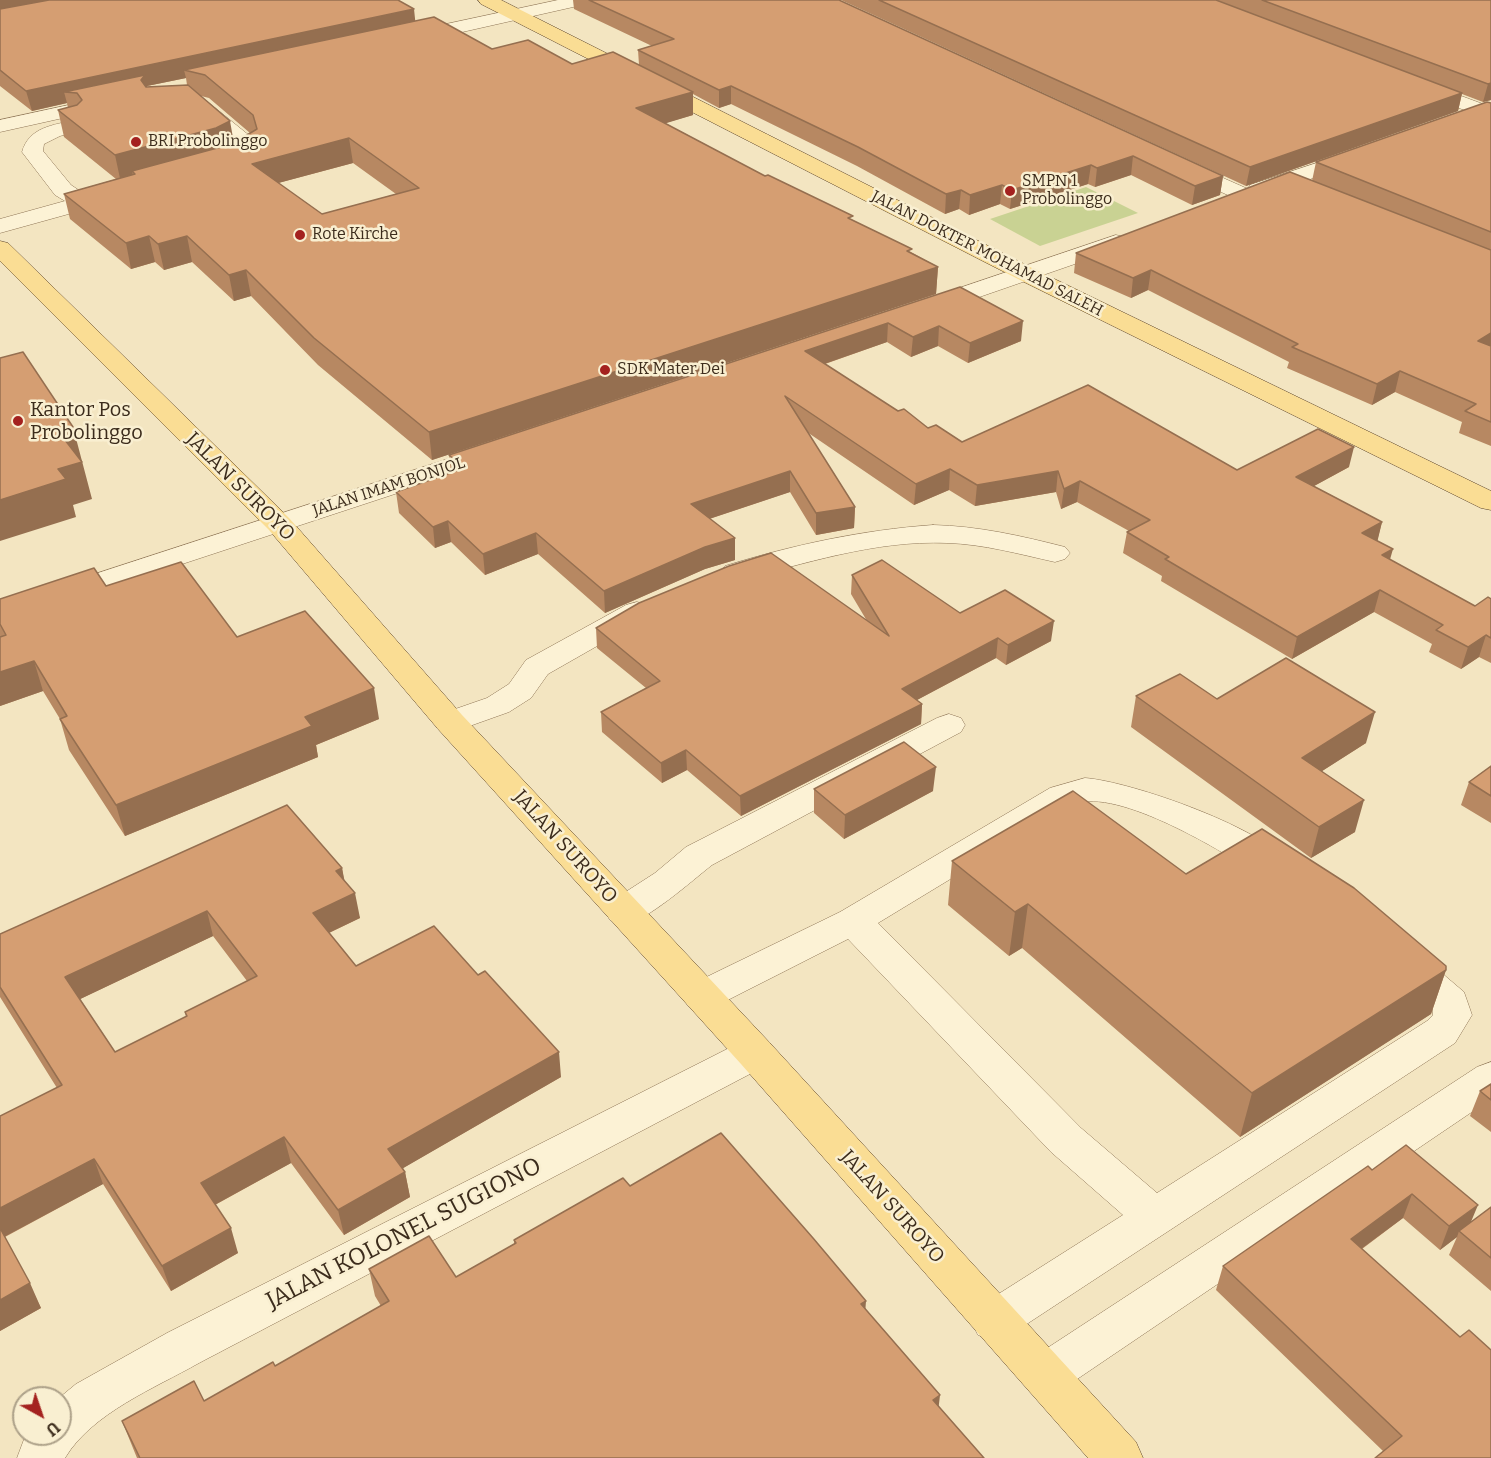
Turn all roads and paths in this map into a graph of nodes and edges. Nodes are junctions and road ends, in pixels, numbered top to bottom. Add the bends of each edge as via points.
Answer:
1 (487, 0) edge
2 (582, 0) edge
3 (513, 15) junction
4 (385, 43) edge
5 (1405, 81) edge
6 (176, 104) edge
7 (1488, 111) edge
8 (1450, 122) edge
9 (0, 126) edge
10 (1374, 150) edge
11 (1168, 160) edge
12 (207, 169) edge
13 (1286, 181) junction
14 (130, 190) edge
15 (1319, 194) edge
16 (1243, 195) junction
17 (72, 196) junction
18 (1210, 207) edge
19 (0, 208) edge
20 (0, 226) edge
21 (1135, 235) edge
22 (2, 253) edge
23 (1026, 274) junction
24 (902, 316) edge
25 (517, 445) edge
26 (1491, 502) edge
27 (279, 524) junction
28 (1055, 553) dead end
29 (707, 582) edge
30 (658, 602) edge
31 (0, 615) edge
32 (450, 722) junction
33 (949, 725) dead end
34 (1297, 882) edge
35 (623, 911) junction
36 (853, 921) junction
37 (1373, 936) edge
38 (702, 996) junction
39 (755, 1053) junction
40 (1491, 1078) edge
41 (1156, 1218) junction
42 (994, 1321) junction
43 (1045, 1375) junction
44 (72, 1416) edge
45 (1119, 1458) edge

1 - 3 main road, JALAN DOKTER MOHAMAD SALEH
2 - 3 street
3 - 4 street
3 - 23 main road, JALAN DOKTER MOHAMAD SALEH
5 - 7 street
6 - 12 street via 201,104 249,145 249,152 240,158
7 - 8 street
9 - 17 street via 119,108 35,141 32,152
10 - 13 street
11 - 16 street
13 - 15 street
13 - 16 street
14 - 17 street
16 - 18 street
17 - 19 street
17 - 20 street
21 - 23 street
22 - 27 main road, JALAN SUROYO
23 - 24 street
23 - 26 main road, JALAN DOKTER MOHAMAD SALEH
25 - 27 street, JALAN IMAM BONJOL
27 - 31 street, JALAN IMAM BONJOL
27 - 32 main road, JALAN SUROYO
28 - 29 street via 980,538 934,534 774,559
30 - 32 street via 537,667 520,691 498,705
32 - 35 main road, JALAN SUROYO
33 - 35 street via 699,856
34 - 36 street via 1239,844 1168,812 1115,792 1086,789 1062,796
35 - 38 main road, JALAN SUROYO
36 - 38 street
36 - 41 street via 1066,1140
37 - 41 street via 1450,1002 1454,1011 1451,1021 1441,1032
38 - 39 main road, JALAN SUROYO
39 - 42 main road, JALAN SUROYO
39 - 44 street, JALAN KOLONEL SUGIONO via 183,1348 93,1399
40 - 43 street
41 - 42 street
42 - 43 main road, JALAN SUROYO
43 - 45 main road, JALAN SUROYO

